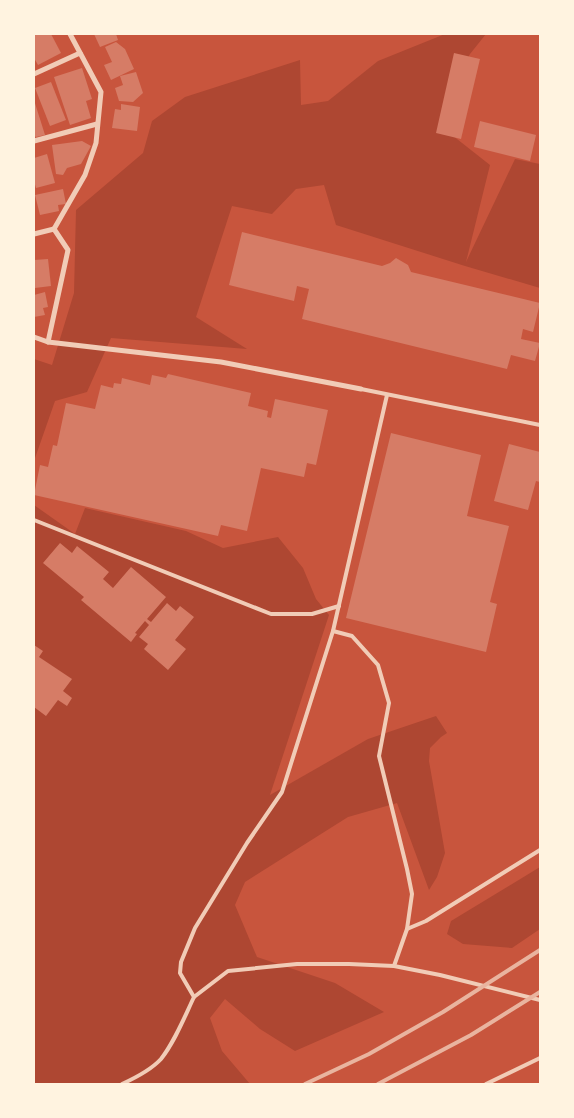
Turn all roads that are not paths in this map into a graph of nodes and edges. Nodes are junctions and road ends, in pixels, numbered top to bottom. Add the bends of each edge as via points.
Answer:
1 (70, 34) edge
2 (80, 53) junction
3 (34, 74) edge
4 (97, 124) junction
5 (34, 141) edge
6 (54, 229) junction
7 (34, 234) edge
8 (34, 337) edge
9 (48, 342) junction
10 (361, 389) joint
11 (387, 395) junction
12 (540, 425) edge
13 (34, 520) edge
14 (339, 606) junction
15 (333, 631) junction
16 (540, 850) edge
17 (407, 929) junction
18 (394, 966) junction
19 (194, 997) junction
20 (540, 1000) edge
21 (540, 1058) edge
22 (122, 1084) edge
23 (486, 1084) edge

1 - 2 street
2 - 3 street
2 - 4 street via 101,92
4 - 5 street
4 - 6 street via 96,143 85,175
6 - 7 street
6 - 9 street via 68,250
8 - 9 street
9 - 10 street via 221,362
10 - 11 lane
11 - 12 lane
11 - 14 lane
13 - 14 lane via 271,614 312,614
14 - 15 lane
15 - 17 lane via 352,636 378,665 389,704 379,756 412,894
15 - 19 lane via 282,792 195,928 181,962 180,973
16 - 17 lane via 426,921
17 - 18 lane
18 - 19 lane via 296,964 228,971
18 - 20 lane via 440,974
19 - 22 lane via 160,1060 141,1075
21 - 23 lane

